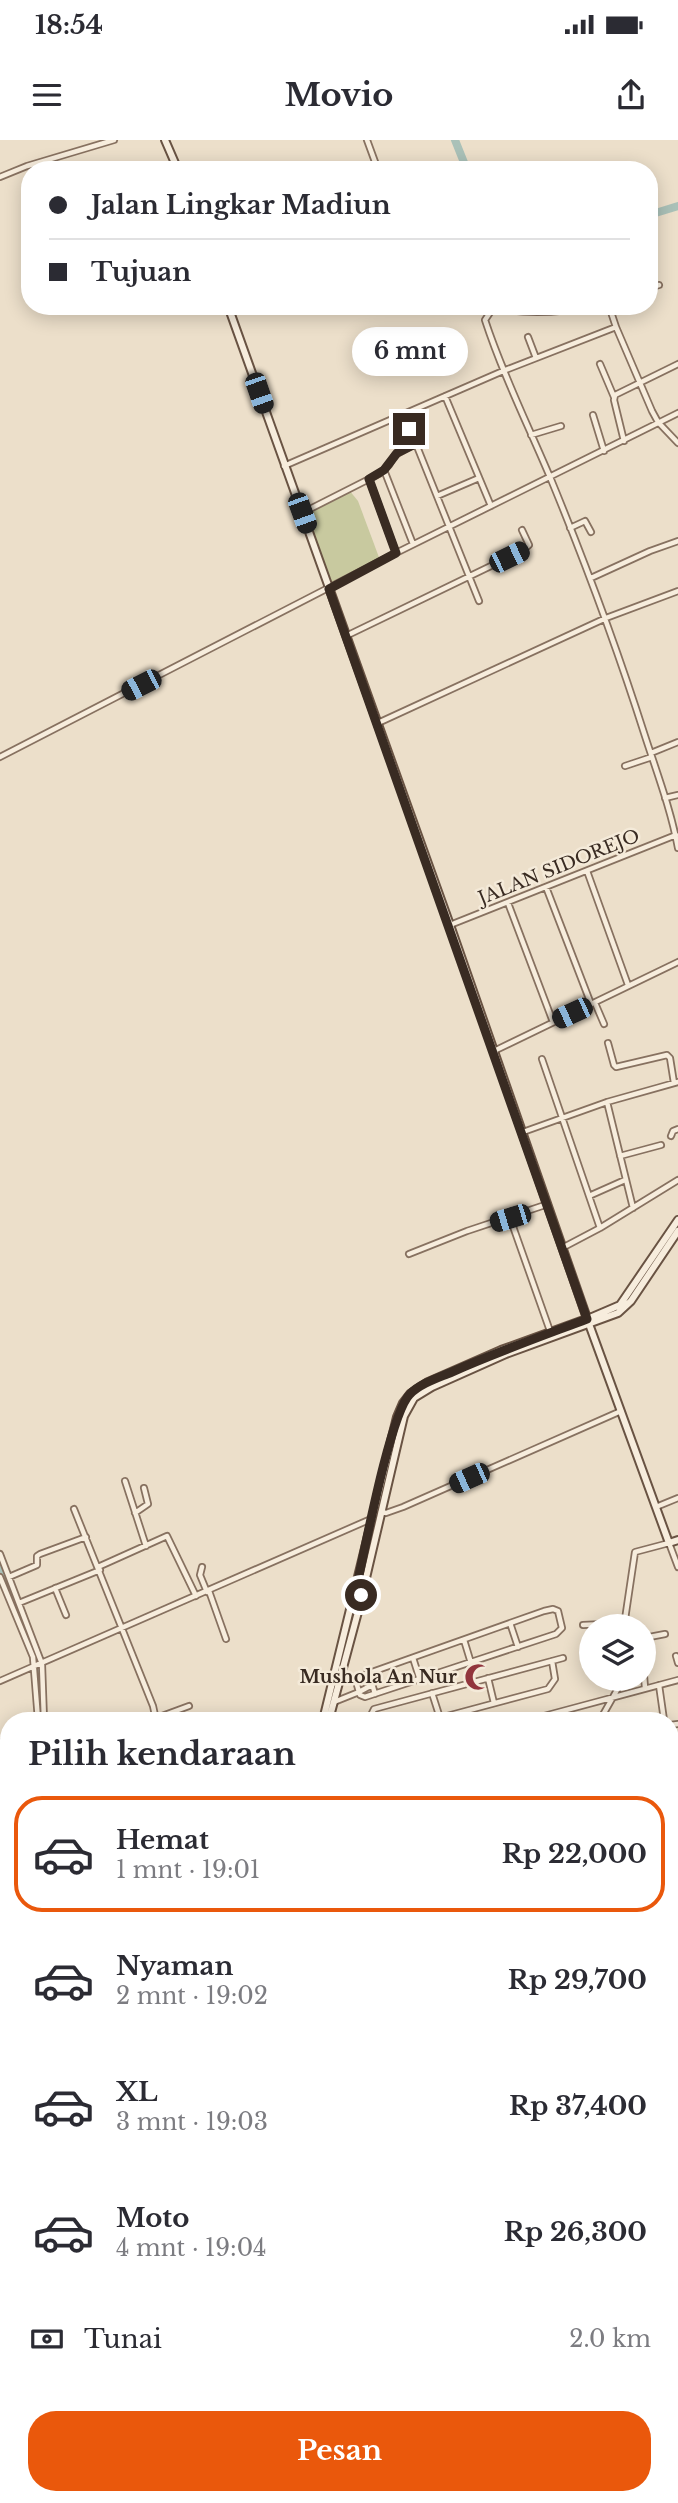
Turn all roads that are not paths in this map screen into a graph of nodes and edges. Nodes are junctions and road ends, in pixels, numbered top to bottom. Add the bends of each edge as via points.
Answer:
1 (114, 140) edge
2 (165, 140) edge
3 (367, 140) edge
4 (44, 161) edge
5 (174, 161) edge
6 (375, 161) edge
7 (21, 168) edge
8 (0, 177) edge
9 (231, 315) edge
10 (488, 315) edge
11 (612, 315) edge
12 (616, 327) junction
13 (528, 337) dead end
14 (536, 358) junction
15 (600, 364) dead end
16 (678, 364) edge
17 (503, 371) junction
18 (640, 385) junction
19 (445, 396) junction
20 (614, 398) junction
21 (678, 413) edge
22 (404, 414) junction
23 (593, 415) dead end
24 (658, 422) junction
25 (561, 426) dead end
26 (531, 435) junction
27 (624, 441) junction
28 (678, 443) edge
29 (415, 444) junction
30 (604, 451) junction
31 (285, 466) junction
32 (384, 470) junction
33 (549, 476) junction
34 (480, 478) junction
35 (369, 479) junction
36 (437, 496) junction
37 (491, 506) junction
38 (302, 513) junction
39 (449, 526) junction
40 (570, 528) junction
41 (522, 530) dead end
42 (591, 532) dead end
43 (678, 541) edge
44 (413, 544) junction
45 (396, 553) junction
46 (469, 577) junction
47 (591, 578) junction
48 (329, 589) junction
49 (678, 591) edge
50 (479, 601) dead end
51 (606, 618) junction
52 (345, 636) junction
53 (377, 724) junction
54 (678, 742) edge
55 (651, 755) junction
56 (0, 757) edge
57 (625, 766) dead end
58 (678, 795) edge
59 (664, 798) junction
60 (677, 835) edge
61 (678, 848) edge
62 (587, 871) junction
63 (546, 887) junction
64 (508, 903) junction
65 (450, 926) junction
66 (676, 963) edge
67 (629, 986) junction
68 (593, 1003) junction
69 (553, 1022) junction
70 (604, 1024) dead end
71 (608, 1043) dead end
72 (494, 1051) junction
73 (542, 1059) dead end
74 (676, 1082) edge
75 (607, 1102) junction
76 (562, 1118) junction
77 (678, 1129) edge
78 (523, 1132) junction
79 (671, 1136) dead end
80 (661, 1145) dead end
81 (620, 1156) junction
82 (625, 1180) junction
83 (678, 1180) edge
84 (589, 1196) junction
85 (548, 1205) junction
86 (633, 1208) junction
87 (510, 1218) junction
88 (678, 1220) edge
89 (600, 1228) junction
90 (678, 1231) edge
91 (562, 1248) junction
92 (409, 1254) dead end
93 (588, 1322) junction
94 (550, 1331) junction
95 (621, 1411) junction
96 (125, 1481) dead end
97 (144, 1488) dead end
98 (678, 1498) edge
99 (656, 1507) junction
100 (74, 1509) dead end
101 (381, 1512) junction
102 (135, 1513) junction
103 (373, 1518) junction
104 (86, 1538) junction
105 (678, 1540) edge
106 (669, 1543) junction
107 (146, 1546) junction
108 (0, 1554) edge
109 (202, 1567) dead end
110 (678, 1567) edge
111 (99, 1568) junction
112 (0, 1577) edge
113 (9, 1577) junction
114 (55, 1588) junction
115 (208, 1591) junction
116 (358, 1595) junction
117 (196, 1596) junction
118 (19, 1602) junction
119 (626, 1614) edge
120 (66, 1615) dead end
121 (510, 1623) junction
122 (122, 1629) junction
123 (665, 1634) dead end
124 (656, 1636) edge
125 (226, 1639) dead end
126 (464, 1640) junction
127 (518, 1647) junction
128 (676, 1656) edge
129 (413, 1658) junction
130 (563, 1658) dead end
131 (552, 1661) junction
132 (471, 1663) junction
133 (678, 1663) edge
134 (38, 1665) junction
135 (369, 1674) junction
136 (488, 1678) junction
137 (420, 1680) junction
138 (678, 1680) edge
139 (0, 1681) edge
140 (372, 1685) junction
141 (659, 1685) junction
142 (656, 1686) edge
143 (616, 1691) edge
144 (633, 1691) edge
145 (359, 1692) junction
146 (432, 1693) junction
147 (374, 1694) junction
148 (613, 1696) junction
149 (333, 1703) junction
150 (494, 1703) junction
151 (189, 1706) dead end
152 (38, 1712) edge
153 (43, 1712) edge
154 (151, 1712) edge
155 (174, 1712) edge
156 (325, 1712) edge
157 (331, 1712) edge
158 (372, 1712) edge
159 (438, 1712) edge
160 (462, 1712) edge
161 (557, 1712) edge
162 (604, 1712) edge
163 (663, 1712) edge

1 - 4 street
2 - 5 main road
3 - 6 street
7 - 8 street
9 - 31 main road
10 - 17 street via 485,320
11 - 12 street
12 - 14 street
12 - 18 street
13 - 14 street
14 - 17 street
15 - 20 street
16 - 18 street
17 - 19 street
17 - 26 street
18 - 20 street
18 - 24 street
19 - 22 street
19 - 34 street
20 - 27 street
21 - 24 street
22 - 29 street
22 - 31 street
23 - 30 street
24 - 27 street
24 - 28 street
25 - 26 street
26 - 33 street
27 - 30 street
29 - 32 street via 395,455
29 - 36 street
30 - 33 street
31 - 38 main road
32 - 35 street
32 - 44 street
33 - 37 street
33 - 40 street
34 - 36 street
34 - 37 street
35 - 38 street
35 - 45 street
36 - 39 street
37 - 39 street
38 - 48 main road
39 - 44 street
39 - 46 street
40 - 42 street via 585,521
40 - 47 street
41 - 46 street via 527,547
43 - 47 street
44 - 45 street
45 - 48 street
46 - 50 street
46 - 52 street
47 - 51 street
48 - 52 main road
48 - 56 street
49 - 51 street
51 - 53 street
51 - 55 street
52 - 53 main road
53 - 65 main road
54 - 55 street
55 - 57 street
55 - 59 street
58 - 59 street
59 - 60 street
60 - 61 street
60 - 62 street, JALAN SIDOREJO
62 - 63 street, JALAN SIDOREJO
62 - 67 street
63 - 64 street, JALAN SIDOREJO
63 - 68 street
64 - 65 street, JALAN SIDOREJO
64 - 69 street
65 - 72 main road
66 - 67 street
67 - 68 street
68 - 69 street
68 - 70 street
69 - 72 street
71 - 74 street via 616,1067 667,1055
72 - 78 main road
73 - 76 street
74 - 75 street
75 - 76 street
75 - 81 street
76 - 78 street
76 - 84 street
77 - 79 street
78 - 85 main road
80 - 81 street
81 - 82 street
82 - 84 street
82 - 86 street
83 - 86 street
84 - 89 street
85 - 87 street
85 - 91 main road
86 - 89 street
87 - 92 street
87 - 94 street
88 - 93 main road via 620,1305
89 - 91 street
90 - 93 main road via 625,1308
91 - 93 main road
93 - 94 main road
93 - 95 main road
93 - 101 main road via 414,1398 404,1416
94 - 103 main road via 428,1382 410,1394 397,1417
95 - 99 main road
95 - 101 street via 403,1507
96 - 102 street
97 - 102 street via 148,1504
98 - 99 street
99 - 106 main road
100 - 104 street
101 - 116 main road
102 - 107 street
103 - 115 street
103 - 116 main road
104 - 111 street
104 - 113 street via 40,1553 37,1565
105 - 106 main road
106 - 110 street
106 - 119 street via 635,1552
107 - 111 street
107 - 117 street via 169,1537
108 - 113 street
109 - 115 street via 200,1575
111 - 114 street
111 - 122 street
112 - 134 street
113 - 118 street
114 - 118 street
114 - 120 street
115 - 117 street
115 - 125 street
116 - 149 main road
116 - 156 main road
117 - 122 street
118 - 134 street
121 - 126 street
121 - 127 street
121 - 127 street via 558,1611 562,1628 558,1633
122 - 134 street
122 - 154 street
123 - 124 street
126 - 129 street
126 - 132 street
127 - 132 street
128 - 133 street
129 - 135 street
129 - 137 street
130 - 131 street
131 - 136 street
131 - 150 street via 555,1679 551,1688
132 - 137 street
134 - 139 street
134 - 152 street
134 - 153 street
135 - 140 street
135 - 145 street via 355,1678
136 - 146 street
136 - 150 street
137 - 147 street
138 - 141 street
140 - 145 street
140 - 147 street
141 - 142 street
141 - 163 street
143 - 148 street
144 - 148 street
145 - 147 street
145 - 149 street
146 - 158 street
146 - 159 street
148 - 161 street
148 - 162 street
149 - 157 main road
150 - 160 street
151 - 155 street

